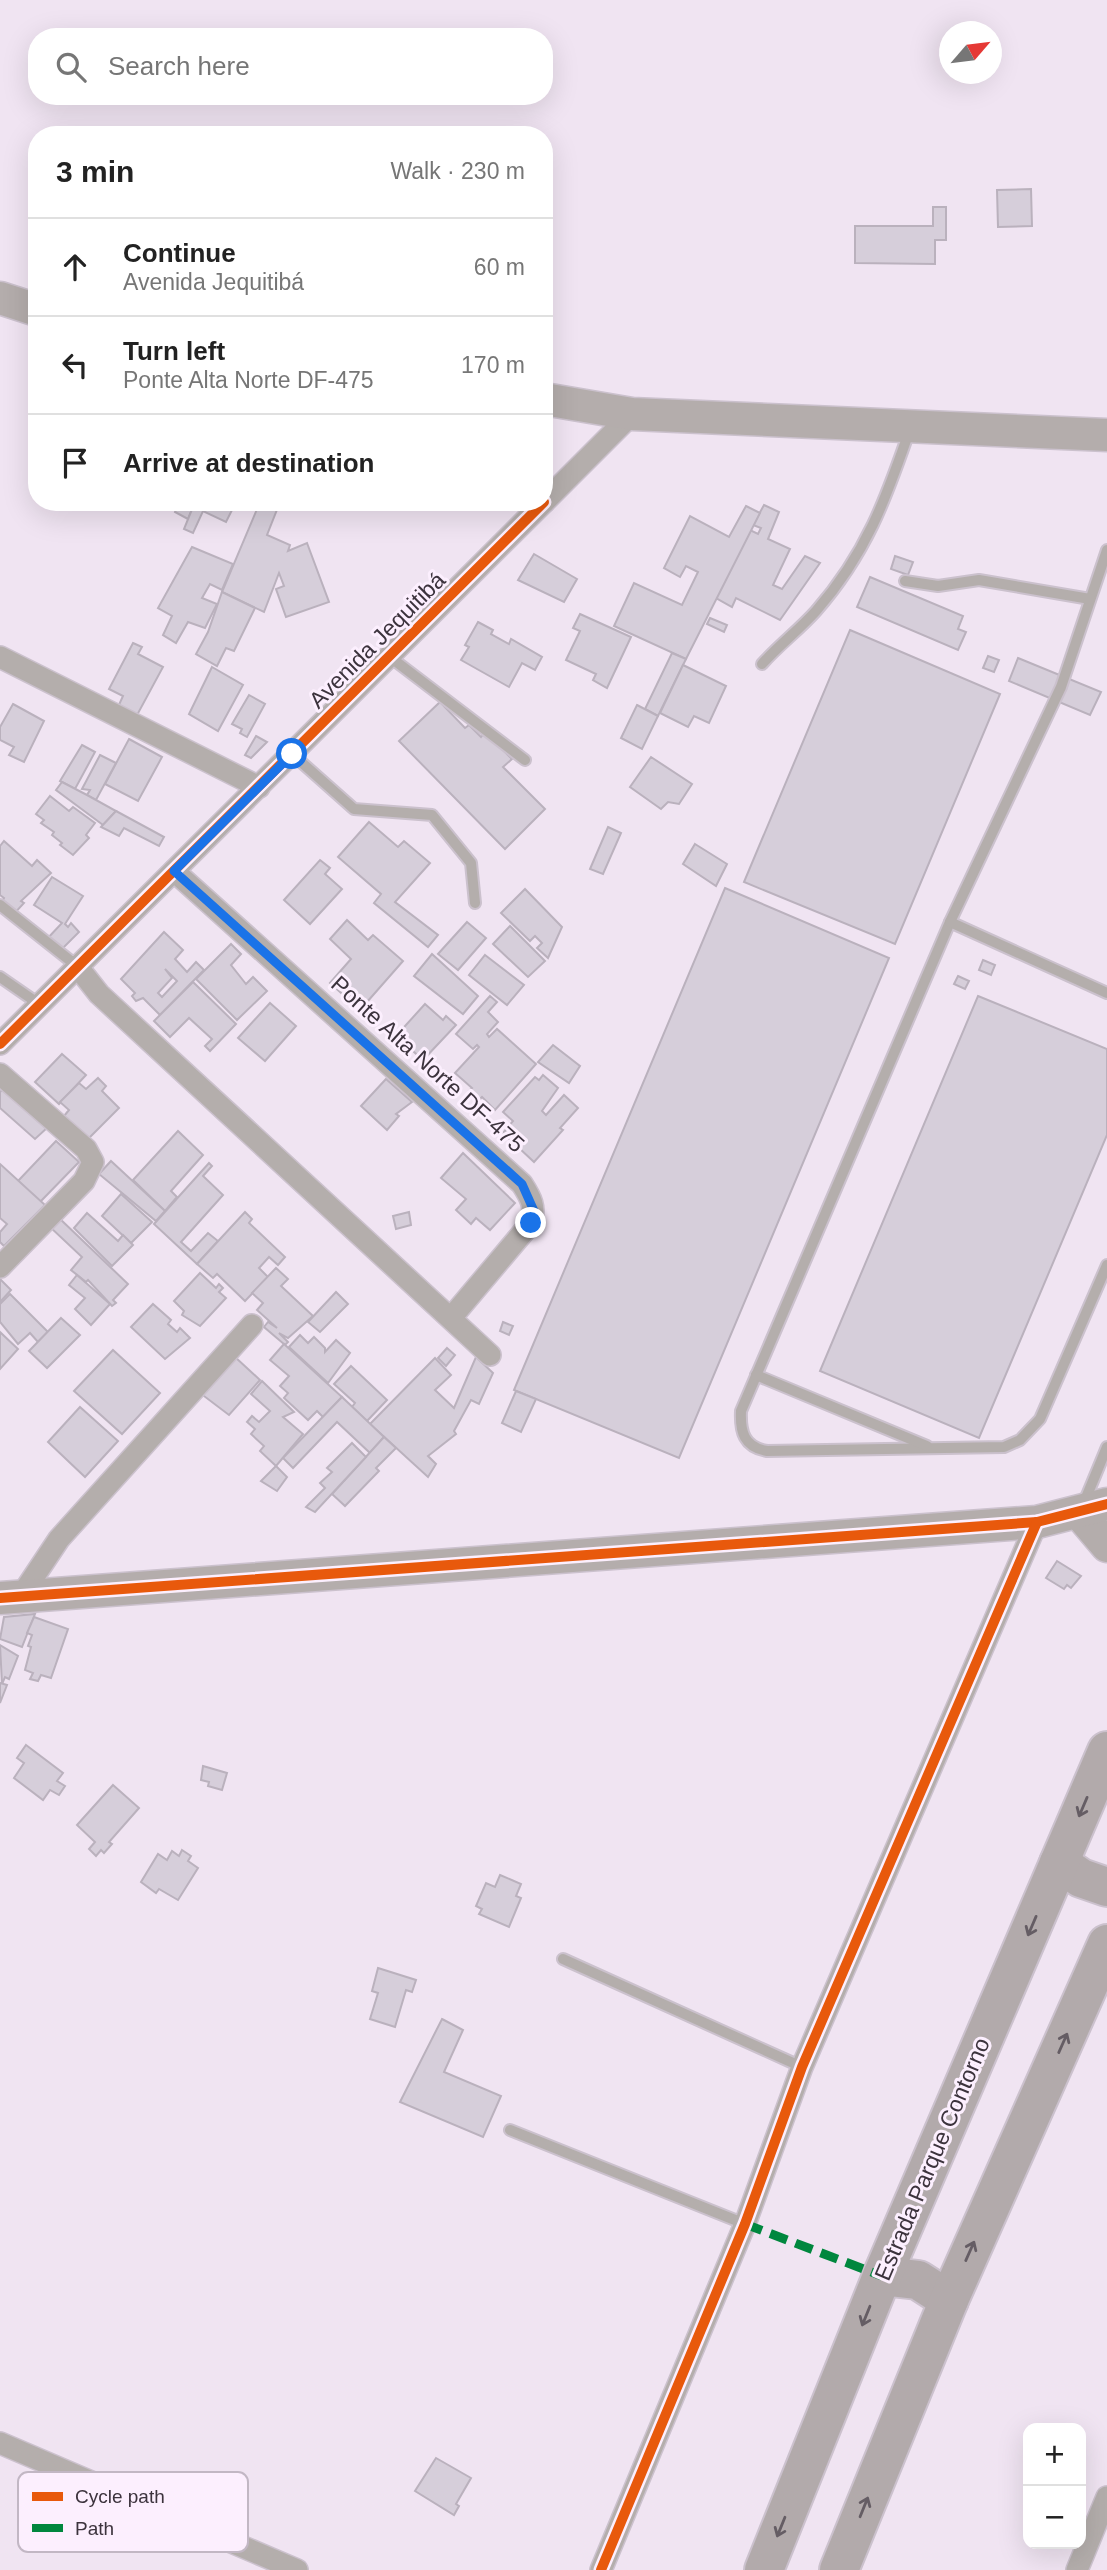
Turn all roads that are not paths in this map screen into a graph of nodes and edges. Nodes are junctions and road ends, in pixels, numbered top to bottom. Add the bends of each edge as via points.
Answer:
1 (0, 298) edge
2 (28, 307) edge
3 (553, 401) edge
4 (632, 414) junction
5 (911, 426) junction
6 (1107, 435) edge
7 (553, 493) edge
8 (535, 511) edge
9 (1107, 550) edge
10 (905, 581) dead end
11 (1090, 599) junction
12 (0, 657) edge
13 (390, 657) junction
14 (762, 664) dead end
15 (292, 754) junction
16 (525, 760) dead end
17 (259, 787) junction
18 (174, 871) junction
19 (475, 903) dead end
20 (0, 905) edge
21 (950, 922) junction
22 (77, 966) junction
23 (0, 977) edge
24 (1107, 993) edge
25 (39, 1004) junction
26 (0, 1044) edge
27 (0, 1074) edge
28 (1107, 1265) edge
29 (0, 1267) edge
30 (451, 1318) junction
31 (252, 1325) dead end
32 (490, 1355) dead end
33 (756, 1375) junction
34 (1107, 1447) edge
35 (933, 1448) junction
36 (1093, 1509) edge
37 (1037, 1522) junction
38 (1107, 1546) edge
39 (10, 1597) edge
40 (1107, 1751) edge
41 (1059, 1863) junction
42 (1107, 1887) edge
43 (1107, 1944) edge
44 (563, 1959) dead end
45 (802, 2067) junction
46 (510, 2130) dead end
47 (745, 2224) junction
48 (882, 2276) junction
49 (949, 2300) junction
50 (0, 2443) edge
51 (68, 2472) edge
52 (1107, 2497) edge
53 (248, 2549) edge
54 (297, 2570) edge
55 (601, 2570) edge
56 (764, 2570) edge
57 (839, 2570) edge
58 (1077, 2570) edge

1 - 2 street
3 - 4 street
4 - 5 street
4 - 7 street, Avenida Jequitibá
5 - 6 street
5 - 14 lane via 875,526 815,612
8 - 13 street, Avenida Jequitibá
9 - 11 lane
10 - 11 lane via 938,586 979,580
11 - 21 lane via 1061,687
12 - 17 street
13 - 15 street, Avenida Jequitibá
13 - 16 lane
15 - 17 street, Avenida Jequitibá
15 - 19 lane via 354,809 432,816 471,863
17 - 18 street, Avenida Jequitibá
18 - 22 street, Avenida Jequitibá
18 - 30 street, Ponte Alta Norte DF-475 via 522,1184 534,1211 531,1223
20 - 22 lane
21 - 24 lane
21 - 33 lane
22 - 25 street, Avenida Jequitibá
22 - 30 street via 99,994
23 - 25 lane
25 - 26 street, Avenida Jequitibá
27 - 29 street via 86,1149 93,1162 84,1181
28 - 35 lane via 1033,1429 1004,1447
30 - 32 street
31 - 39 street
33 - 35 lane
33 - 35 lane via 741,1411 740,1428 754,1448
34 - 36 lane
36 - 37 street
36 - 38 street
37 - 39 street
37 - 45 street
40 -> 41 highway, Estrada Parque Contorno
41 - 42 highway via 1081,1878
41 -> 48 highway, Estrada Parque Contorno
49 -> 43 highway
44 - 45 lane
45 - 47 street
46 - 47 lane
47 - 55 street
48 - 49 highway via 918,2280
48 -> 56 highway, Estrada Parque Contorno
57 -> 49 highway
50 - 51 street
52 - 58 street
53 - 54 street

